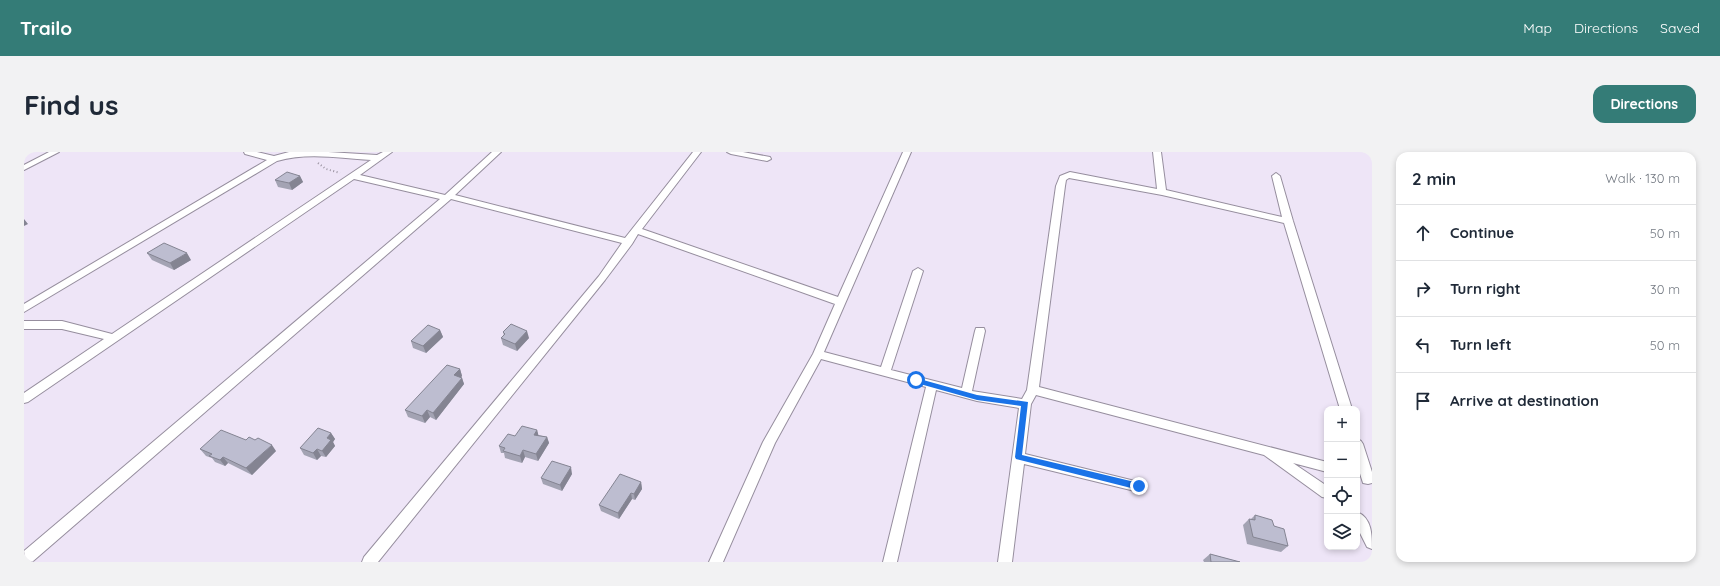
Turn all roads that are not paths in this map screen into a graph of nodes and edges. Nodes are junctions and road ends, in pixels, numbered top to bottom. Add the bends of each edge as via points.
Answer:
1 (55, 152) edge
2 (248, 152) edge
3 (388, 152) edge
4 (497, 152) edge
5 (696, 152) edge
6 (731, 152) edge
7 (907, 152) edge
8 (1157, 152) edge
9 (379, 158) junction
10 (274, 159) junction
11 (767, 159) dead end
12 (24, 168) edge
13 (352, 176) junction
14 (1276, 176) dead end
15 (1162, 192) junction
16 (448, 197) junction
17 (1288, 221) junction
18 (636, 230) junction
19 (628, 242) junction
20 (918, 271) dead end
21 (841, 302) junction
22 (24, 309) edge
23 (24, 326) edge
24 (980, 332) dead end
25 (114, 338) junction
26 (818, 354) junction
27 (885, 372) junction
28 (932, 385) junction
29 (1033, 390) junction
30 (966, 394) junction
31 (24, 399) edge
32 (1025, 404) junction
33 (1345, 406) edge
34 (1263, 449) junction
35 (1360, 455) edge
36 (1018, 457) junction
37 (1324, 466) edge
38 (1366, 478) edge
39 (1139, 486) dead end
40 (1324, 491) edge
41 (1360, 521) edge
42 (1372, 542) edge
43 (24, 560) edge
44 (369, 562) edge
45 (716, 562) edge
46 (890, 562) edge
47 (1005, 562) edge

1 - 12 street
2 - 10 street
3 - 9 street
4 - 16 street
5 - 18 street
6 - 11 street
7 - 21 street
8 - 15 street
9 - 10 street via 304,153
9 - 13 street
10 - 22 street
13 - 16 street
13 - 25 street
14 - 17 street
15 - 17 street
15 - 29 street via 1070,175 1062,178
16 - 19 street
16 - 43 street
17 - 33 street
18 - 19 street
18 - 21 street
19 - 44 street via 602,278
20 - 27 street
21 - 26 street
23 - 25 street via 62,325
24 - 30 street
25 - 31 street
26 - 27 street
26 - 45 street via 769,442
27 - 28 street
28 - 30 street
28 - 46 street
29 - 32 street
29 - 34 street
30 - 32 street
32 - 36 street
34 - 37 street
34 - 40 street
35 - 38 street
36 - 39 street
36 - 47 street
41 - 42 street

